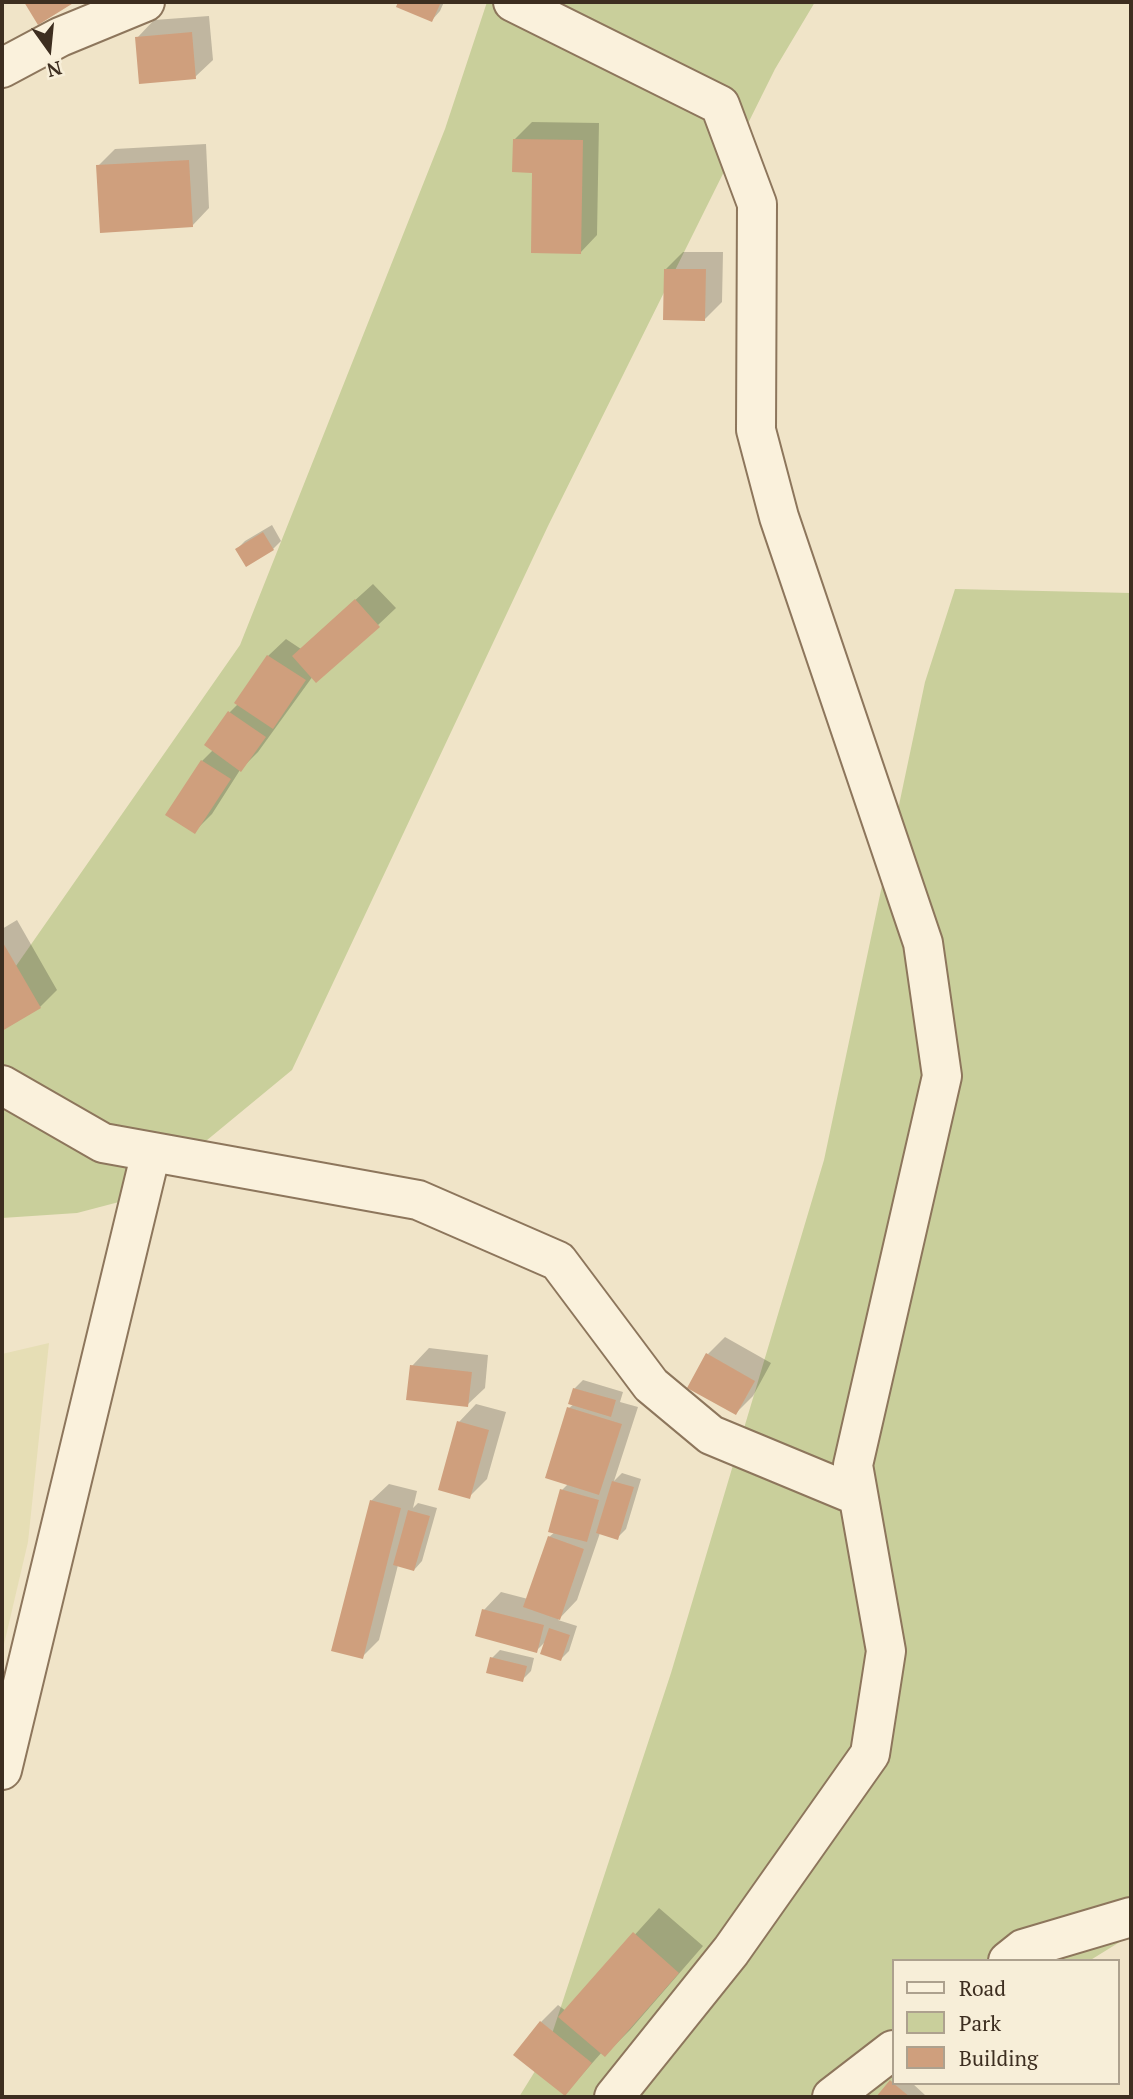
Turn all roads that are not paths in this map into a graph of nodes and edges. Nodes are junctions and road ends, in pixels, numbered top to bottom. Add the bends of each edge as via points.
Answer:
1 (145, 2) edge
2 (515, 2) edge
3 (2, 68) edge
4 (2, 1085) edge
5 (151, 1152) junction
6 (858, 1496) junction
7 (2, 1769) edge
8 (1131, 1917) edge
9 (1010, 1959) edge
10 (892, 2051) edge
11 (614, 2097) edge
12 (832, 2097) edge

1 - 3 street via 60,37
2 - 6 street via 720,105 757,204 755,430 779,517 923,943 942,1076 852,1465
4 - 5 street via 103,1143
5 - 6 street via 418,1200 558,1261 651,1385 711,1435
5 - 7 street
6 - 11 street via 886,1651 870,1754 732,1951
8 - 9 street via 1023,1949
10 - 12 street

